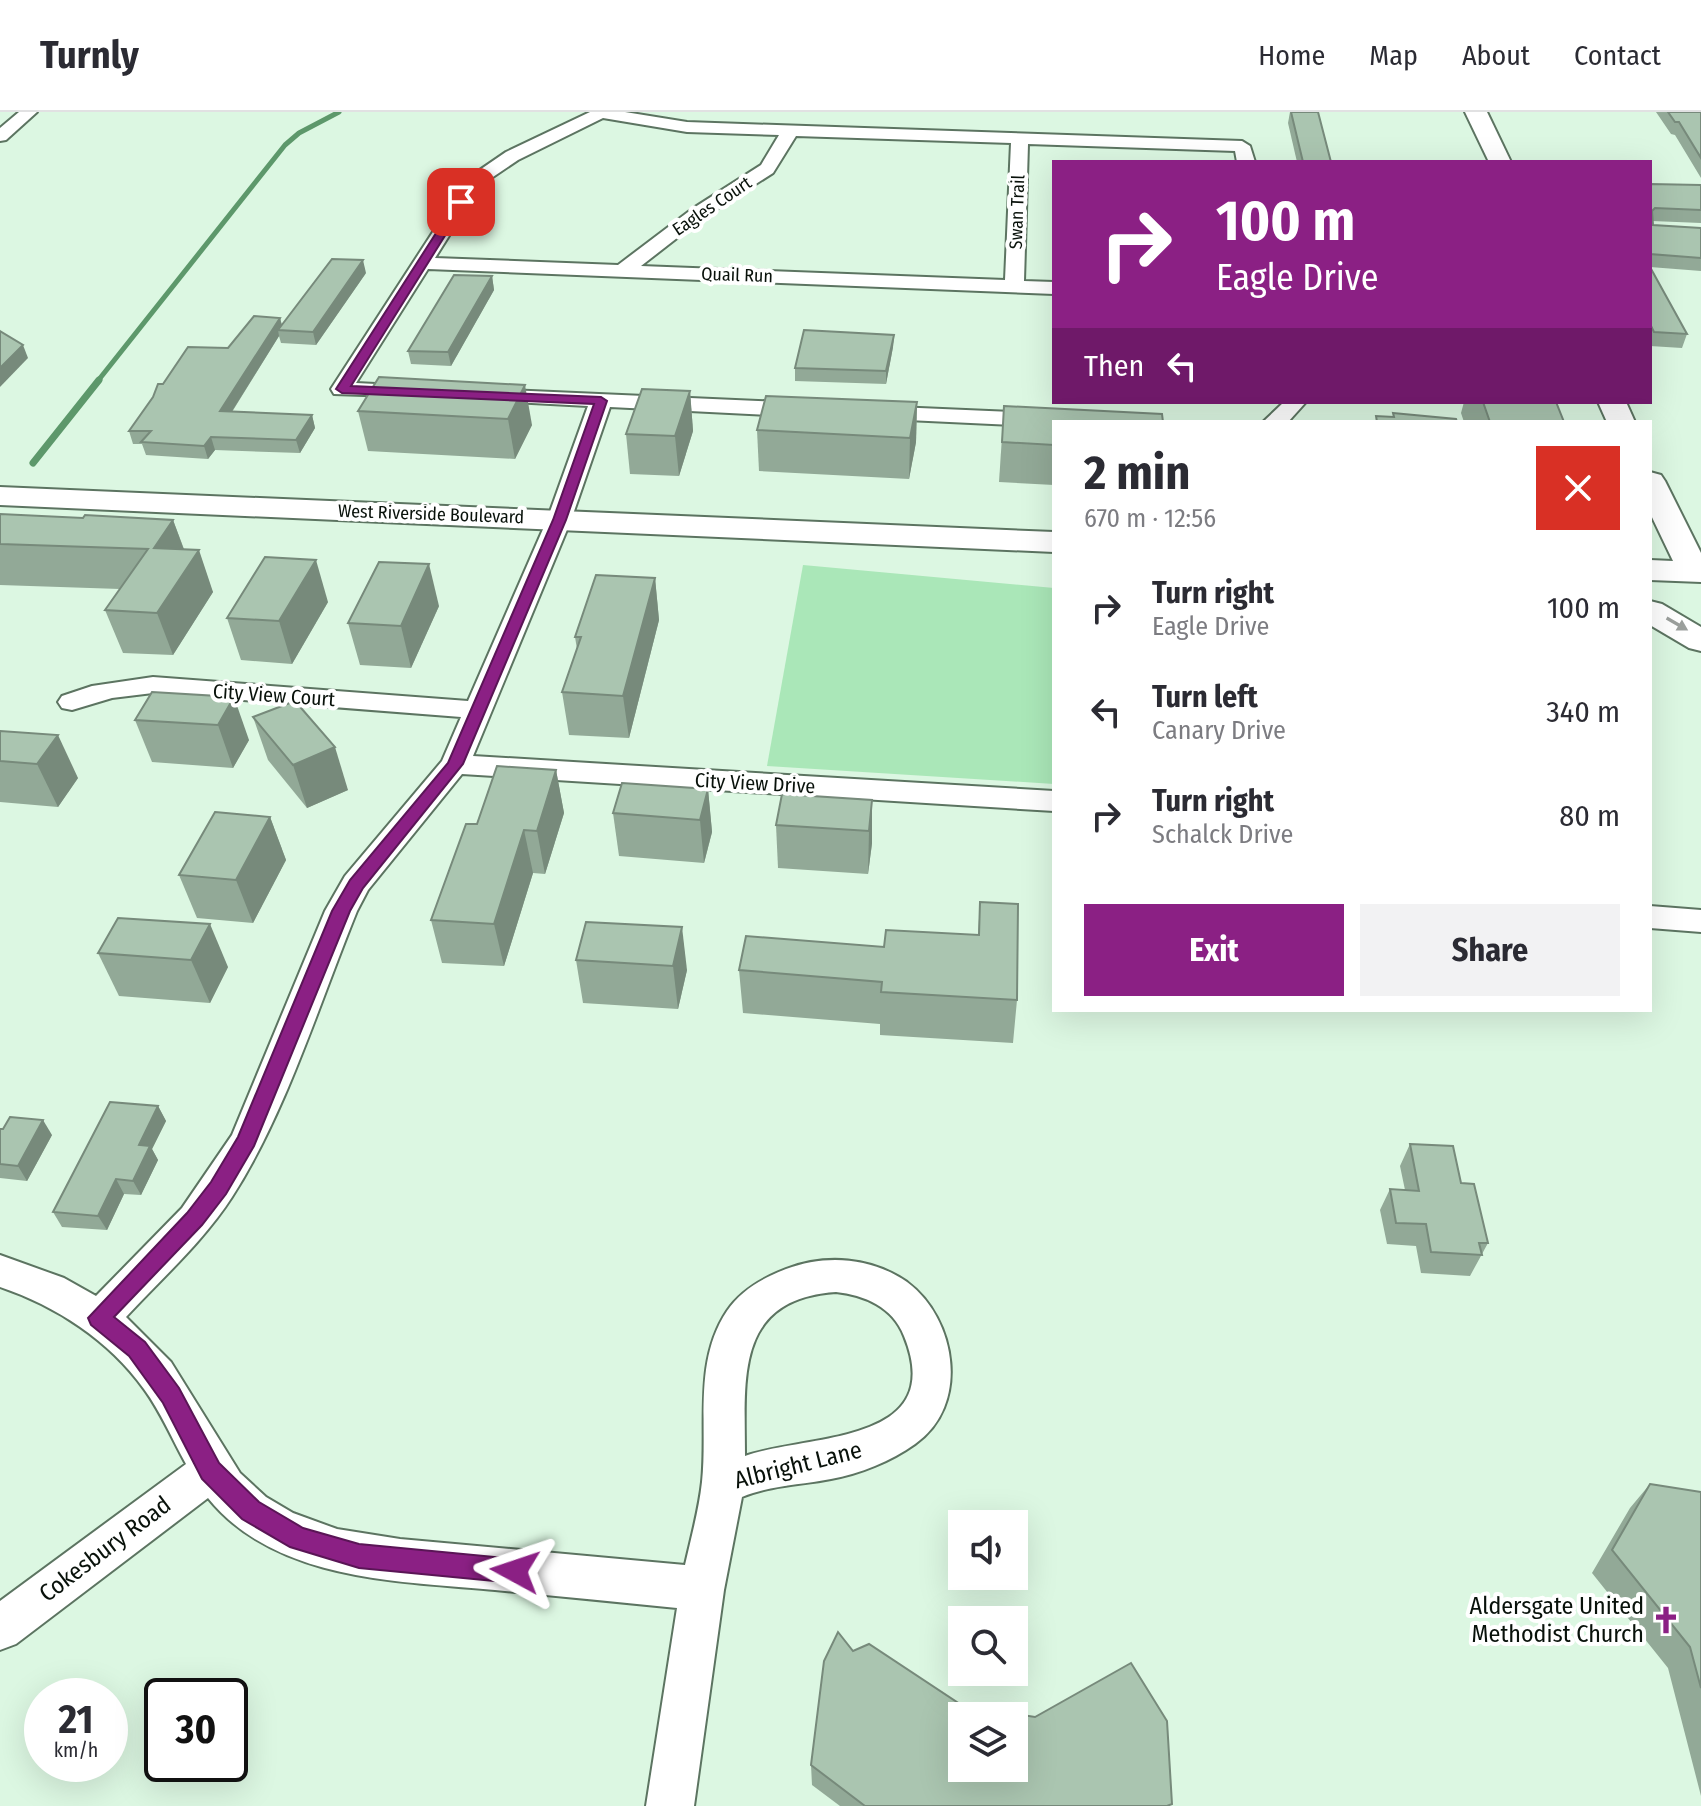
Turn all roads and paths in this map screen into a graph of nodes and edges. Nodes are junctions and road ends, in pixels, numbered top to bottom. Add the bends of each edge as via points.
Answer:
1 (29, 112) edge
2 (602, 112) edge
3 (887, 112) edge
4 (1476, 112) edge
5 (790, 130) junction
6 (883, 134) junction
7 (0, 136) edge
8 (1020, 138) junction
9 (1244, 154) edge
10 (1499, 160) edge
11 (421, 263) junction
12 (622, 271) junction
13 (1014, 287) junction
14 (1052, 288) edge
15 (434, 393) edge
16 (465, 394) edge
17 (601, 401) junction
18 (822, 410) edge
19 (854, 412) edge
20 (1052, 421) edge
21 (1652, 483) edge
22 (1652, 485) edge
23 (0, 496) edge
24 (559, 520) junction
25 (1701, 520) edge
26 (1052, 542) edge
27 (1652, 570) edge
28 (1699, 577) edge
29 (1652, 612) edge
30 (1701, 641) edge
31 (72, 702) dead end
32 (479, 710) junction
33 (455, 764) junction
34 (1052, 801) edge
35 (1652, 917) edge
36 (1701, 921) edge
37 (0, 1271) edge
38 (99, 1318) junction
39 (210, 1471) junction
40 (723, 1484) junction
41 (702, 1589) junction
42 (0, 1628) edge
43 (670, 1806) edge

1 - 7 street
2 - 5 street via 687,127
2 - 11 street via 512,156 474,182
3 - 6 street
4 - 10 main road
5 - 6 street
5 - 12 street, Eagles Court via 767,169
6 - 8 street
8 - 9 street
8 - 13 street, Swan Trail
11 - 12 street, Quail Run
11 - 15 street via 342,389
12 - 13 street, Quail Run
13 - 14 street, Quail Run
16 - 17 street
17 - 18 street
17 - 24 street
19 - 20 street
21 - 25 main road
22 - 28 main road
23 - 24 main road, West Riverside Boulevard
24 - 26 main road, West Riverside Boulevard
24 - 32 street
27 - 28 main road
29 -> 30 main road
31 - 32 street, City View Court via 111,689 153,685
32 - 33 street
33 - 34 street, City View Drive
33 - 38 street via 356,884 247,1140 218,1188
35 - 36 street
37 - 38 street via 25,1278
38 - 39 street via 137,1349 171,1395
39 - 41 street via 250,1511 274,1525 359,1556
39 - 42 street, Cokesbury Road
40 - 40 street, Albright Lane via 727,1372 733,1338 753,1310 778,1289 818,1276 854,1277 893,1292 915,1314 936,1379 921,1412 892,1438 839,1458 768,1468
40 - 41 street, Albright Lane
41 - 43 street, Albright Lane

